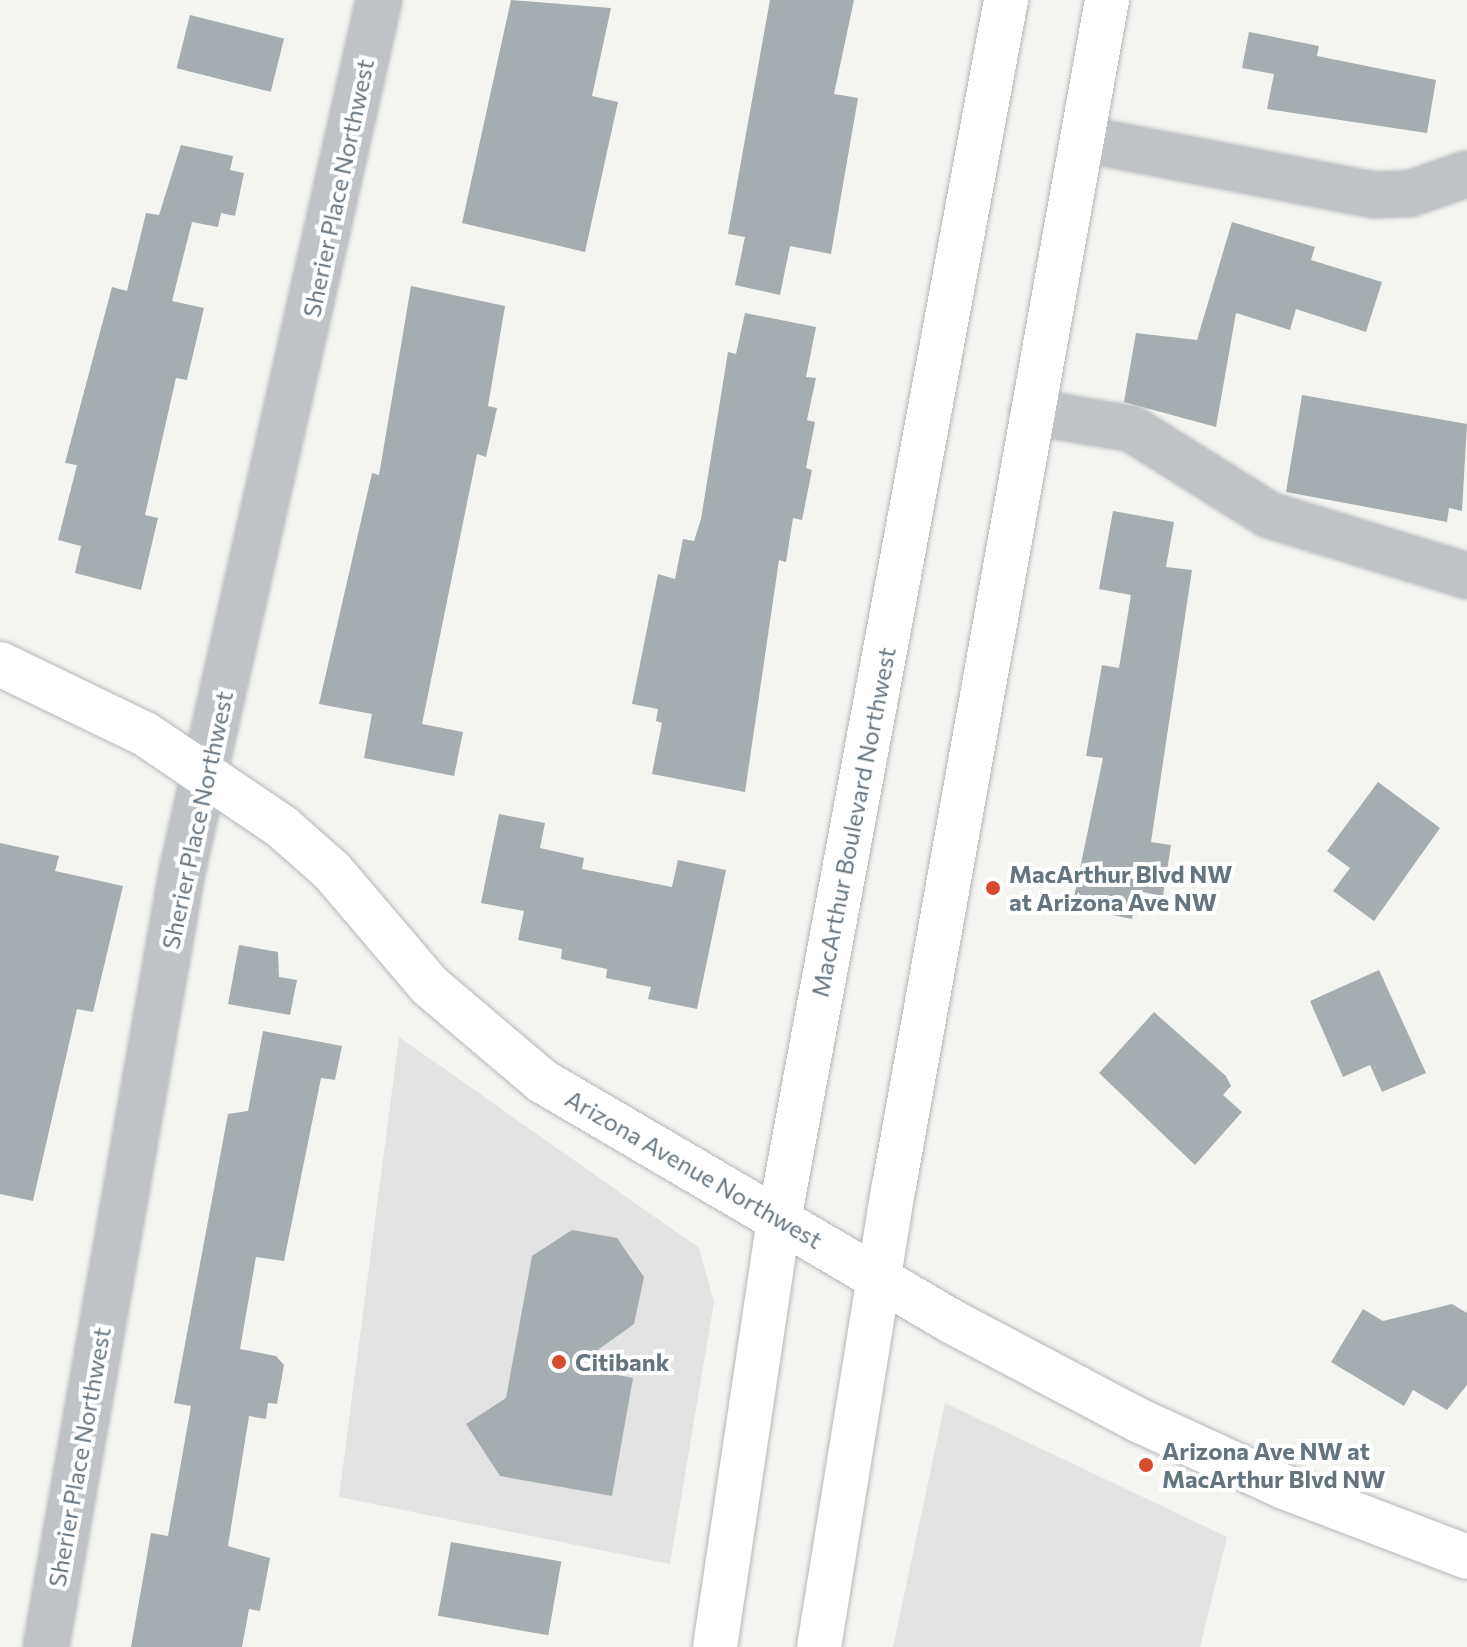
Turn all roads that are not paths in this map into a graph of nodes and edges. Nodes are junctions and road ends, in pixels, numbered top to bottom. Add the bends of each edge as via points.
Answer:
1 (379, 0) edge
2 (1006, 0) edge
3 (1107, 0) edge
4 (1083, 139) junction
5 (1467, 174) edge
6 (1032, 412) junction
7 (1467, 576) edge
8 (0, 664) edge
9 (205, 770) junction
10 (779, 1220) junction
11 (881, 1277) junction
12 (1467, 1557) edge
13 (46, 1647) edge
14 (715, 1647) edge
15 (819, 1647) edge

1 - 9 street, Sherier Place Northwest
2 - 10 main road, MacArthur Boulevard Northwest
3 - 4 main road
4 - 5 street via 1375,195 1409,194
4 - 6 main road
6 - 7 street via 1132,429 1269,515
6 - 11 main road
8 - 9 main road, Arizona Avenue Northwest via 104,711
9 - 10 main road, Arizona Avenue Northwest via 319,858 423,978 494,1044 542,1081
9 - 13 street, Sherier Place Northwest
10 - 11 main road, Arizona Avenue Northwest
10 - 14 main road, MacArthur Boulevard Northwest
11 - 12 main road, Arizona Avenue Northwest via 1140,1421 1284,1487
11 - 15 main road

